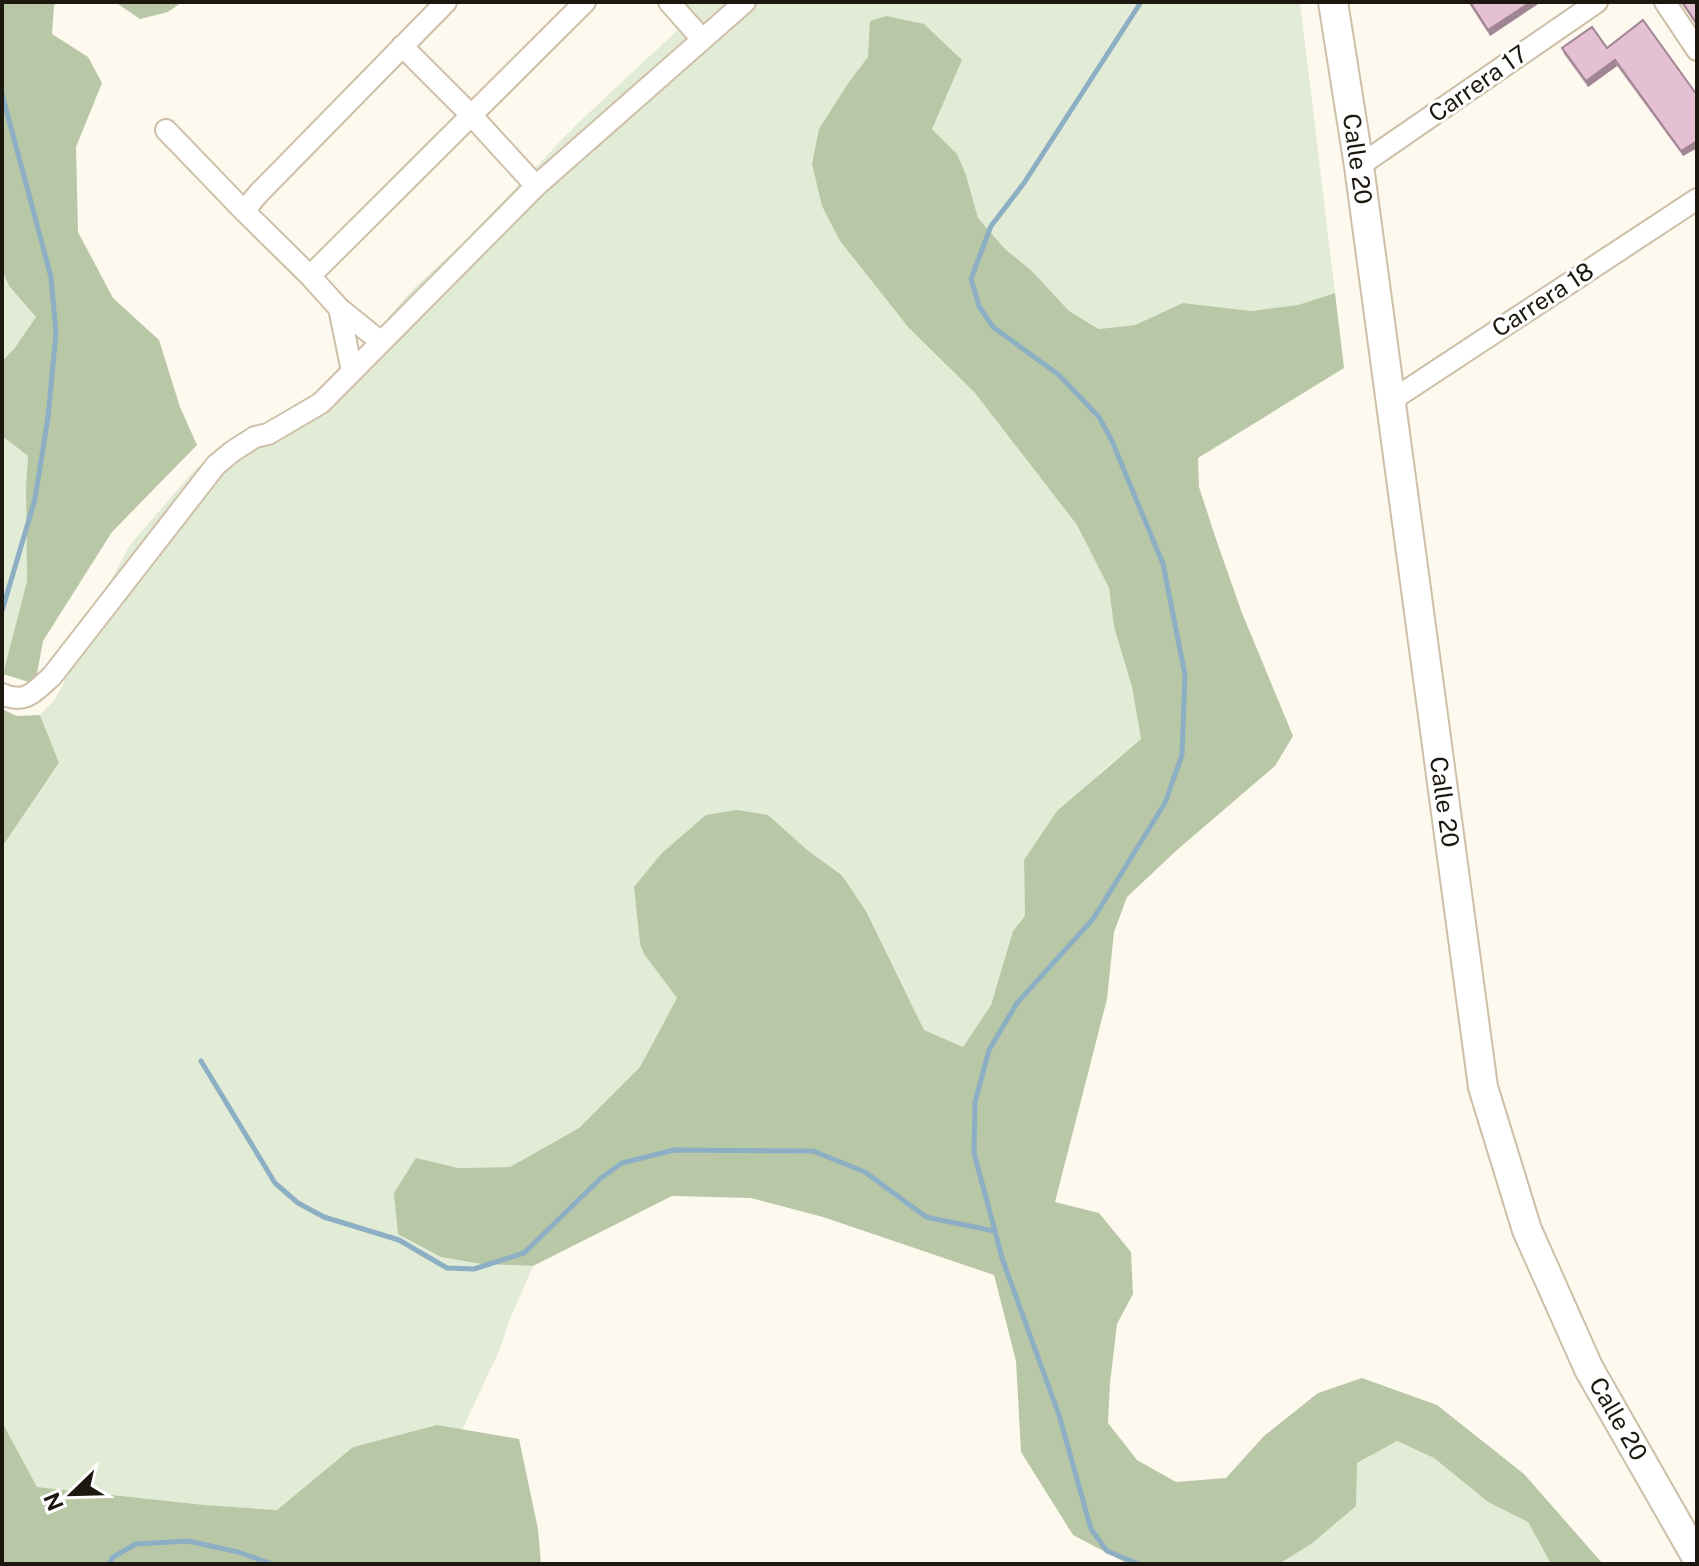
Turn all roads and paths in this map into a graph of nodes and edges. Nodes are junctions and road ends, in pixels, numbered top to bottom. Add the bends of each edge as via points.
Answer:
1 (446, 2) edge
2 (585, 2) edge
3 (669, 2) edge
4 (745, 2) edge
5 (1333, 2) edge
6 (1597, 2) edge
7 (1665, 2) edge
8 (702, 39) junction
9 (402, 46) junction
10 (1697, 50) edge
11 (472, 116) junction
12 (166, 130) dead end
13 (1359, 166) junction
14 (536, 186) junction
15 (1697, 199) edge
16 (244, 211) junction
17 (310, 276) junction
18 (339, 308) junction
19 (381, 342) junction
20 (352, 371) junction
21 (1389, 402) junction
22 (2, 694) edge
23 (1697, 1558) edge

1 - 9 street
2 - 11 street
3 - 8 street
4 - 8 street
5 - 13 main road, Calle 20
6 - 13 street, Carrera 17
7 - 10 street
8 - 14 street
9 - 11 street
9 - 16 street
11 - 14 street
11 - 17 street
12 - 16 street
13 - 21 main road, Calle 20
14 - 19 street
15 - 21 street, Carrera 18
16 - 17 street
17 - 18 street
18 - 19 street
18 - 20 street
19 - 20 street
20 - 22 street via 321,403 255,437 216,465 52,676 25,698
21 - 23 main road, Calle 20 via 1483,1087 1527,1230 1589,1369

